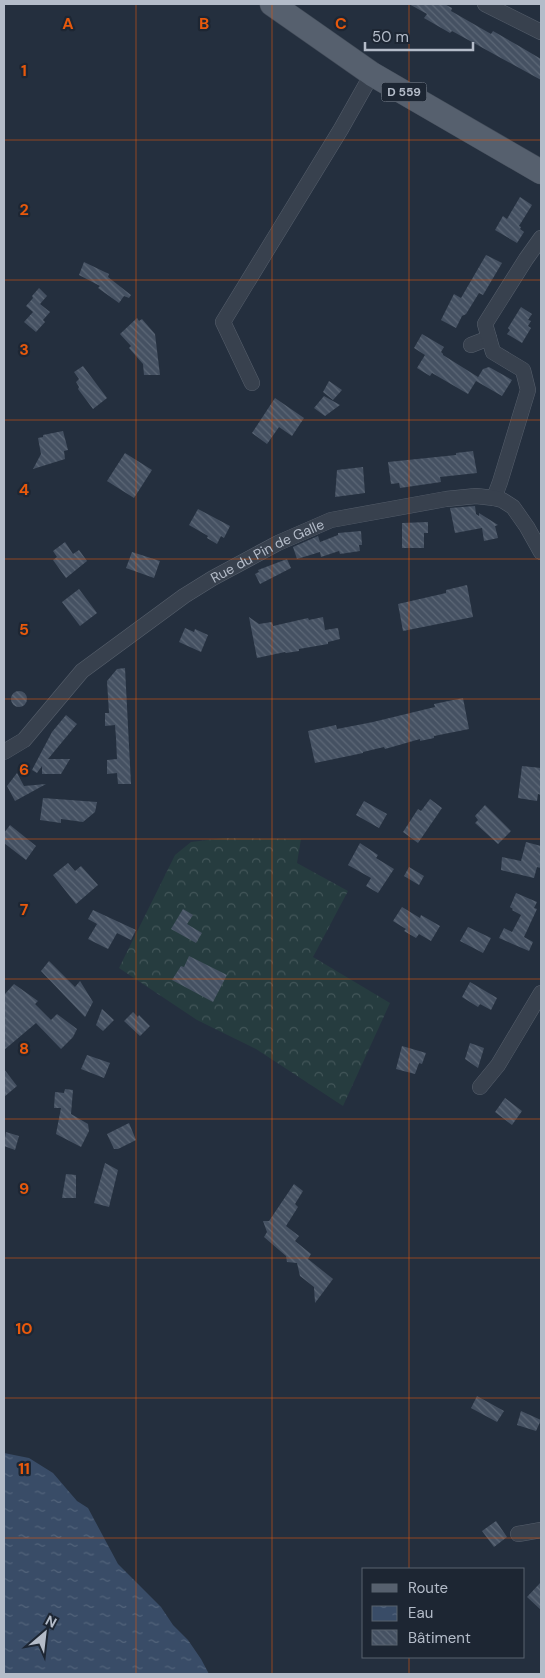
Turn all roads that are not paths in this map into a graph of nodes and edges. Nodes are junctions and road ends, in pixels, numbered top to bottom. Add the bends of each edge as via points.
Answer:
1 (272, 4) edge
2 (486, 4) edge
3 (541, 32) edge
4 (372, 74) junction
5 (541, 172) edge
6 (541, 238) edge
7 (489, 338) junction
8 (471, 345) dead end
9 (252, 383) dead end
10 (494, 498) junction
11 (541, 552) edge
12 (4, 752) edge
13 (541, 993) edge
14 (480, 1087) dead end
15 (541, 1530) edge
16 (518, 1534) dead end

1 - 4 main road, D 559
2 - 3 street
4 - 5 main road, D 559
4 - 9 street via 222,322
6 - 7 street via 485,324
7 - 8 street
7 - 10 street via 493,352 523,370 528,390
10 - 11 street, Rue du Pin de Galle via 513,507
10 - 12 street, Rue du Pin de Galle via 446,499 353,515 331,520 278,543 184,596 82,671 24,740
13 - 14 street via 498,1065
15 - 16 street

